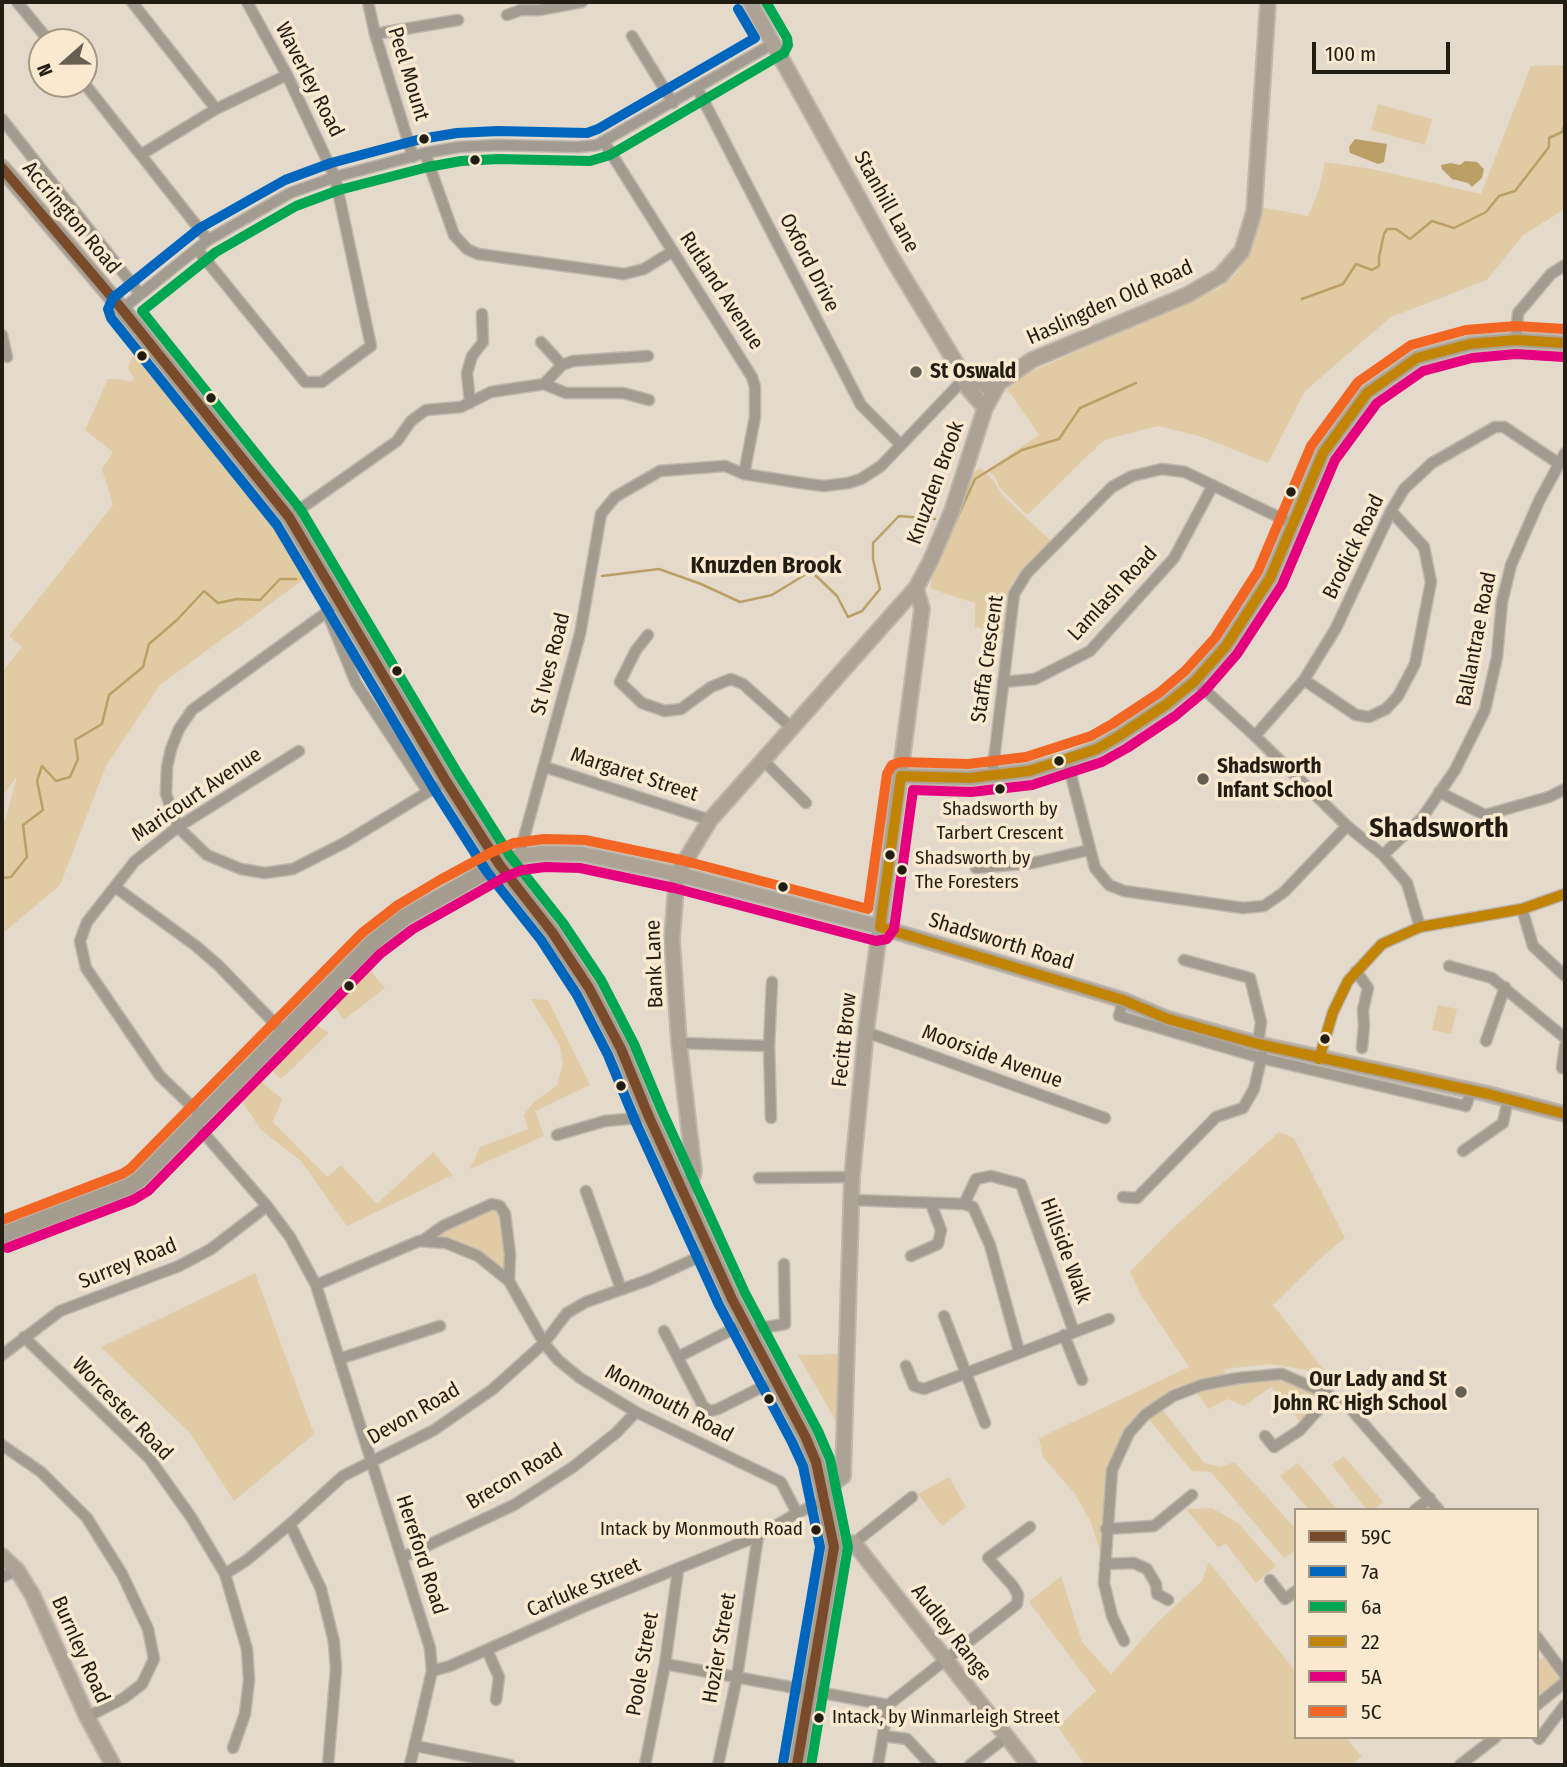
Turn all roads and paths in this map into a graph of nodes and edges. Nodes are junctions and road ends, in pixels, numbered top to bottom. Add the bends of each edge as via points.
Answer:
1 (18, 2) edge
2 (132, 2) edge
3 (247, 2) edge
4 (368, 2) edge
5 (582, 2) edge
6 (750, 2) edge
7 (1268, 2) edge
8 (510, 10) edge
9 (458, 20) dead end
10 (39, 28) edge
11 (375, 34) junction
12 (632, 36) dead end
13 (774, 43) junction
14 (287, 75) junction
15 (697, 88) junction
16 (96, 98) edge
17 (673, 103) junction
18 (216, 109) junction
19 (2, 119) edge
20 (604, 142) junction
21 (425, 153) junction
22 (142, 154) junction
23 (413, 157) junction
24 (2, 168) edge
25 (335, 177) junction
26 (208, 240) junction
27 (197, 249) junction
28 (673, 251) junction
29 (1565, 265) edge
30 (140, 294) junction
31 (122, 309) junction
32 (482, 314) dead end
33 (2, 335) edge
34 (1516, 340) junction
35 (541, 342) dead end
36 (1565, 343) edge
37 (648, 356) dead end
38 (7, 357) dead end
39 (562, 366) junction
40 (965, 378) junction
41 (544, 384) junction
42 (993, 391) junction
43 (649, 400) dead end
44 (470, 403) junction
45 (985, 408) junction
46 (901, 445) junction
47 (1565, 453) edge
48 (1558, 463) junction
49 (744, 474) junction
50 (1213, 485) junction
51 (1391, 511) junction
52 (289, 517) junction
53 (1293, 524) junction
54 (916, 588) junction
55 (339, 599) junction
56 (327, 612) junction
57 (648, 635) dead end
58 (1304, 680) junction
59 (1195, 681) junction
60 (1003, 682) junction
61 (793, 729) junction
62 (1255, 736) junction
63 (299, 751) dead end
64 (1067, 760) junction
65 (764, 761) junction
66 (545, 767) junction
67 (901, 776) junction
68 (992, 776) junction
69 (446, 781) junction
70 (1565, 789) edge
71 (428, 792) junction
72 (1439, 792) junction
73 (806, 803) dead end
74 (710, 820) junction
75 (1347, 826) junction
76 (178, 827) junction
77 (1089, 850) junction
78 (1383, 855) junction
79 (519, 856) junction
80 (499, 864) junction
81 (976, 868) dead end
82 (677, 874) junction
83 (114, 887) junction
84 (1565, 894) edge
85 (1522, 909) junction
86 (880, 927) junction
87 (1420, 927) junction
88 (1184, 960) dead end
89 (1449, 966) dead end
90 (1356, 971) junction
91 (1565, 976) edge
92 (772, 982) dead end
93 (1505, 987) junction
94 (283, 1032) junction
95 (866, 1032) junction
96 (1565, 1038) edge
97 (1486, 1041) dead end
98 (679, 1043) junction
99 (769, 1046) junction
100 (1565, 1046) edge
101 (1362, 1048) dead end
102 (1262, 1049) junction
103 (1319, 1059) junction
104 (1562, 1068) dead end
105 (1471, 1091) junction
106 (1507, 1099) junction
107 (1565, 1114) edge
108 (649, 1117) junction
109 (771, 1118) dead end
110 (1105, 1118) dead end
111 (198, 1119) junction
112 (557, 1135) dead end
113 (1463, 1151) dead end
114 (852, 1177) junction
115 (760, 1178) dead end
116 (586, 1191) dead end
117 (684, 1192) junction
118 (1123, 1196) dead end
119 (852, 1200) junction
120 (931, 1204) junction
121 (964, 1204) junction
122 (267, 1206) junction
123 (2, 1235) edge
124 (422, 1241) junction
125 (710, 1251) junction
126 (911, 1256) dead end
127 (784, 1264) dead end
128 (509, 1281) junction
129 (316, 1285) junction
130 (621, 1289) junction
131 (944, 1316) dead end
132 (1109, 1319) dead end
133 (439, 1326) dead end
134 (747, 1327) junction
135 (664, 1331) dead end
136 (1069, 1334) junction
137 (24, 1337) junction
138 (544, 1343) junction
139 (1018, 1352) junction
140 (2, 1355) edge
141 (678, 1357) junction
142 (339, 1359) junction
143 (906, 1366) dead end
144 (965, 1373) junction
145 (776, 1380) junction
146 (1082, 1380) dead end
147 (1326, 1393) junction
148 (636, 1412) junction
149 (985, 1423) dead end
150 (1265, 1436) dead end
151 (2, 1445) edge
152 (370, 1461) junction
153 (1192, 1495) dead end
154 (824, 1496) junction
155 (912, 1497) dead end
156 (1430, 1498) junction
157 (1418, 1508) edge
158 (1438, 1508) edge
159 (797, 1513) junction
160 (290, 1524) junction
161 (1030, 1527) dead end
162 (1107, 1528) junction
163 (758, 1536) junction
164 (854, 1543) junction
165 (834, 1547) junction
166 (2, 1556) edge
167 (403, 1557) junction
168 (1105, 1564) junction
169 (17, 1570) junction
170 (678, 1570) junction
171 (225, 1574) junction
172 (2, 1577) edge
173 (1270, 1580) dead end
174 (1294, 1592) edge
175 (1168, 1600) dead end
176 (1539, 1640) edge
177 (1124, 1641) dead end
178 (487, 1650) junction
179 (944, 1660) junction
180 (665, 1664) junction
181 (432, 1671) junction
182 (1565, 1675) edge
183 (737, 1677) junction
184 (1565, 1682) edge
185 (811, 1691) junction
186 (496, 1700) dead end
187 (1539, 1702) edge
188 (888, 1705) junction
189 (1565, 1705) edge
190 (87, 1717) junction
191 (884, 1736) junction
192 (1006, 1737) junction
193 (1493, 1739) edge
194 (1539, 1739) edge
195 (415, 1746) junction
196 (233, 1748) dead end
197 (324, 1764) edge
198 (113, 1765) edge
199 (410, 1765) edge
200 (510, 1765) edge
201 (645, 1765) edge
202 (718, 1765) edge
203 (797, 1765) edge
204 (878, 1765) edge
205 (931, 1765) edge
206 (970, 1765) edge
207 (1029, 1765) edge
208 (1460, 1765) edge

1 - 10 street
2 - 18 street
3 - 14 street, Waverley Road
4 - 11 street, Peel Mount
5 - 8 street
6 - 13 main road, Stanhill Lane
7 - 42 main road, Haslingden Old Road via 1254,212 1242,251 1228,270 1187,295 1032,360
9 - 11 street
11 - 23 street, Peel Mount
12 - 17 street
13 - 15 street
13 - 40 main road, Stanhill Lane via 892,258
14 - 18 street
14 - 25 street, Waverley Road
15 - 17 street
15 - 46 street, Oxford Drive via 861,405
16 - 22 street
17 - 20 street
18 - 22 street
19 - 30 street
20 - 21 street via 589,147 498,145
20 - 28 street, Rutland Avenue
21 - 23 street
21 - 28 street via 454,235 478,254 624,274 644,269
22 - 26 street
23 - 25 street
24 - 31 main road, Accrington Road
25 - 26 street via 290,193
25 - 27 street, Waverley Road via 371,346 322,382 305,382
26 - 27 street
27 - 30 street
28 - 49 street, Rutland Avenue via 752,377 755,417
29 - 34 street via 1551,274 1518,313
30 - 31 street
31 - 52 main road, Accrington Road
32 - 44 street via 483,342 467,373
33 - 38 street
34 - 36 main road
34 - 53 main road via 1470,344 1417,358 1367,393 1323,453
35 - 39 street
37 - 39 street via 573,361
39 - 41 street
40 - 42 main road
40 - 45 main road, Stanhill Lane via 970,392
40 - 46 street, St Ives Road
41 - 43 street via 566,393 623,393
41 - 44 street via 491,392
42 - 45 main road, Knuzden Brook
44 - 52 street via 426,410 397,441
45 - 54 main road, Knuzden Brook via 952,511
46 - 49 street, St Ives Road via 871,473 838,485
47 - 48 street, Ballantrae Road
48 - 51 street, Brodick Road via 1504,427 1495,427 1432,463 1404,489
48 - 72 street, Ballantrae Road via 1511,565 1485,710
49 - 66 street, St Ives Road via 725,466 660,471 615,497 601,514 580,635
50 - 53 street, Staffa Crescent
50 - 60 street, Lamlash Road via 1174,558 1090,651 1035,679
50 - 60 street, Staffa Crescent via 1185,472 1162,469 1112,486 1027,572 1014,594
51 - 58 street, Brodick Road via 1336,628
51 - 58 street via 1424,547 1431,582 1415,664 1398,696 1369,717 1356,715
52 - 55 main road, Accrington Road
53 - 59 main road via 1269,580 1226,646
54 - 61 main road, Bank Lane
54 - 67 main road, Fecitt Brow via 922,608
55 - 56 street
55 - 69 main road, Accrington Road
56 - 71 street via 356,683
56 - 76 street via 192,710 170,749 167,766 166,794
57 - 61 street via 620,682 642,703 665,711 681,709 711,687 731,680 743,684
58 - 62 street, Brodick Road
59 - 62 street
59 - 64 main road via 1119,736
60 - 68 street, Staffa Crescent
61 - 65 main road, Bank Lane
62 - 75 street
63 - 76 street, Maricourt Avenue
64 - 68 main road
64 - 77 street
65 - 73 street
65 - 74 main road, Bank Lane
66 - 74 street, Margaret Street
66 - 79 street, St Ives Road
67 - 68 main road
67 - 86 main road, Fecitt Brow
69 - 71 street
69 - 80 main road, Accrington Road
70 - 72 street via 1485,816
71 - 76 street via 293,869 265,873 207,855
72 - 78 street, Ballantrae Road via 1422,818
74 - 82 main road, Bank Lane
75 - 77 street via 1284,892 1257,908 1115,888 1100,875
75 - 78 street
76 - 83 street, Maricourt Avenue via 135,861
77 - 81 street via 1033,863
78 - 87 street via 1407,883
79 - 80 main road, Shadsworth Road
79 - 82 main road, Shadsworth Road via 582,854
80 - 94 main road via 405,917 362,952
80 - 108 main road, Accrington Road via 589,988
82 - 86 main road, Shadsworth Road
82 - 98 main road, Bank Lane via 672,939
83 - 94 street via 211,958
83 - 111 street, Maricourt Avenue via 87,922 80,941 86,968 160,1076
84 - 85 street
85 - 87 street
85 - 91 street via 1533,946
86 - 95 main road, Fecitt Brow
86 - 102 main road, Shadsworth Road via 1123,1000
87 - 90 street via 1381,944
88 - 102 street via 1250,978 1261,1022
89 - 93 street via 1492,978
90 - 101 street via 1368,988
90 - 103 street via 1333,1012
92 - 99 street
93 - 96 street
93 - 97 street
94 - 111 main road
95 - 110 street, Moorside Avenue
95 - 114 main road, Fecitt Brow
98 - 99 street
98 - 117 main road, Bank Lane via 694,1171
99 - 109 street
100 - 104 street
102 - 103 main road, Shadsworth Road
102 - 105 street, Shadsworth Road via 1466,1106
102 - 118 street via 1254,1089 1243,1108 1216,1117 1137,1198
103 - 105 main road, Shadsworth Road
105 - 106 main road, Shadsworth Road
106 - 107 main road, Shadsworth Road
106 - 113 street via 1503,1123
108 - 112 street via 605,1121
108 - 117 main road, Accrington Road
111 - 122 street, Hereford Road
111 - 123 main road via 128,1187
114 - 115 street
114 - 119 main road, Fecitt Brow
116 - 130 street
117 - 125 main road, Accrington Road
119 - 120 street
119 - 154 main road, Fecitt Brow via 843,1476
120 - 121 street
120 - 126 street via 941,1230 938,1244
121 - 136 street, Hillside Walk via 975,1179 991,1176 1021,1184
121 - 139 street via 973,1207 990,1245
122 - 129 street, Hereford Road
122 - 137 street, Surrey Road via 200,1255 60,1311
124 - 128 street, Monmouth Road via 446,1243 478,1256
124 - 128 street, Monmouth Road via 492,1203 500,1206 510,1255
124 - 129 street, Monmouth Road
125 - 130 street, Devon Road
125 - 134 main road, Accrington Road
127 - 134 street via 785,1324
128 - 138 street, Monmouth Road
129 - 142 street, Hereford Road
130 - 138 street, Devon Road via 567,1313
131 - 144 street
132 - 136 street
133 - 142 street
134 - 141 street
134 - 145 main road, Accrington Road
135 - 141 street
136 - 139 street
136 - 146 street, Hillside Walk
137 - 140 street, Surrey Road
137 - 171 street, Worcester Road via 149,1458
138 - 148 street, Monmouth Road via 580,1378
138 - 152 street, Devon Road via 493,1389 434,1430
139 - 144 street
141 - 145 street via 710,1411
142 - 152 street, Hereford Road
143 - 144 street via 914,1386 924,1389
144 - 149 street
145 - 154 main road, Accrington Road via 816,1462
147 - 150 street via 1300,1430 1274,1447
147 - 156 street via 1348,1406
147 - 162 street via 1282,1374 1202,1385 1173,1396 1129,1433 1112,1470
148 - 159 street, Monmouth Road via 781,1482
148 - 167 street, Brecon Road via 573,1467 514,1505
151 - 190 street via 41,1472 87,1518 122,1574 148,1629 154,1659 142,1684
152 - 160 street, Devon Road via 343,1476
152 - 167 street, Hereford Road
153 - 162 street via 1154,1526
154 - 159 street, Carluke Street
154 - 165 main road, Accrington Road
155 - 164 street
156 - 157 street
156 - 158 street
159 - 163 street, Carluke Street
160 - 171 street, Devon Road
160 - 197 street via 321,1589 334,1642 333,1712
161 - 179 street via 988,1558 1013,1586 1017,1604
162 - 168 street
163 - 170 street, Carluke Street
163 - 183 street, Hozier Street
164 - 165 main road
164 - 179 main road, Audley Range
165 - 185 main road, Accrington Road
166 - 169 main road, Burnley Road
167 - 181 street, Hereford Road via 430,1648
168 - 175 street via 1134,1563 1147,1569 1157,1594
168 - 177 street via 1109,1605
169 - 172 street
169 - 190 main road, Burnley Road
170 - 178 street, Carluke Street
170 - 180 street, Poole Street
171 - 196 street, Worcester Road via 238,1611 249,1680
173 - 174 street via 1285,1599
176 - 182 street
178 - 181 street, Carluke Street
178 - 186 street via 499,1677
179 - 188 street
179 - 192 main road, Audley Range
180 - 183 street
180 - 201 street, Poole Street
181 - 195 street, Hereford Road
183 - 185 street
183 - 202 street, Hozier Street
184 - 187 street
185 - 188 street
185 - 203 main road, Accrington Road
188 - 191 street
189 - 194 street
190 - 198 main road, Burnley Road
191 - 204 street
191 - 205 street via 907,1739
192 - 206 street
192 - 207 main road, Audley Range
193 - 208 street
195 - 199 street, Hereford Road
195 - 200 street

